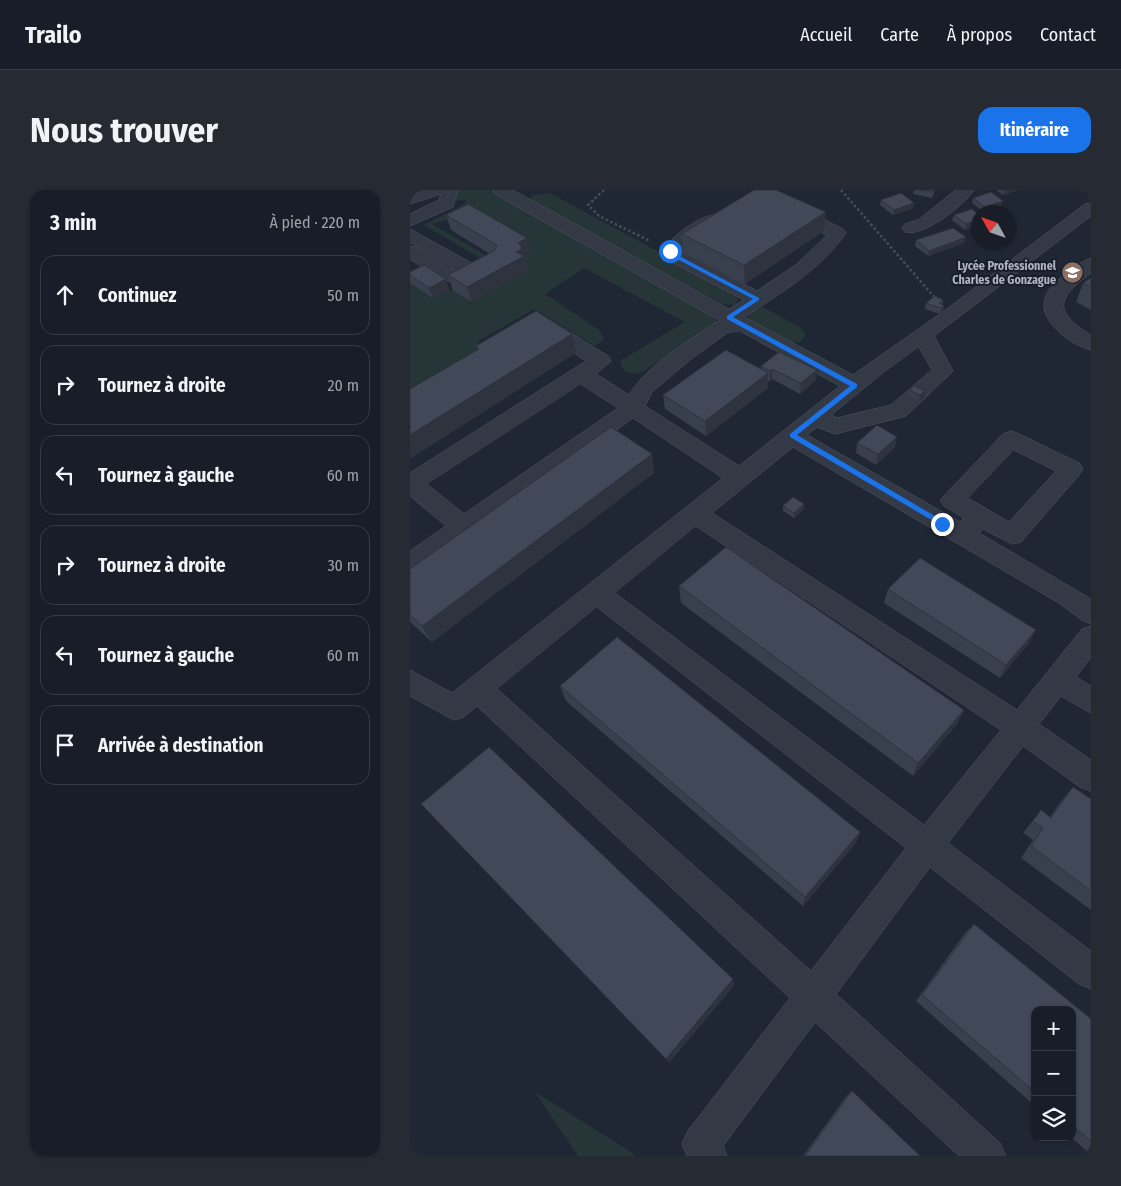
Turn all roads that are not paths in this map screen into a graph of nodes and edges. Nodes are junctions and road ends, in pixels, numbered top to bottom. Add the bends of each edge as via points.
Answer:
1 (437, 190) edge
2 (450, 190) edge
3 (500, 190) edge
4 (964, 191) edge
5 (410, 199) edge
6 (773, 202) edge
7 (733, 208) edge
8 (1091, 208) edge
9 (410, 221) edge
10 (911, 228) dead end
11 (410, 234) edge
12 (650, 241) road end
13 (410, 251) edge
14 (670, 251) junction
15 (1091, 264) edge
16 (757, 299) junction
17 (736, 321) junction
18 (521, 328) edge
19 (923, 335) junction
20 (1091, 344) edge
21 (581, 374) junction
22 (854, 385) junction
23 (633, 408) junction
24 (816, 417) junction
25 (792, 436) junction
26 (740, 478) junction
27 (410, 484) edge
28 (695, 514) junction
29 (981, 517) junction
30 (463, 526) junction
31 (961, 535) junction
32 (410, 564) edge
33 (597, 593) junction
34 (1091, 613) edge
35 (1091, 637) edge
36 (1057, 679) junction
37 (410, 682) edge
38 (478, 689) junction
39 (1091, 701) edge
40 (1020, 728) junction
41 (1091, 777) edge
42 (926, 847) junction
43 (1091, 972) edge
44 (814, 996) junction
45 (708, 1156) edge
46 (986, 1156) edge

1 - 5 street
2 - 9 street via 447,203
3 - 17 street
4 - 10 street via 924,224
6 - 16 street via 837,234 830,246
7 - 14 street via 676,242
8 - 19 street via 946,308
11 - 13 street via 466,268 450,277
12 - 14 street
14 - 16 street
15 - 20 street via 1057,294 1054,305 1066,326
16 - 17 street
17 - 22 street
17 - 23 street via 684,354 644,388
18 - 21 street via 536,320 602,361
19 - 22 street
19 - 24 street via 943,372 898,411 835,426
21 - 23 street
21 - 27 street
22 - 24 street
23 - 26 street
23 - 30 street
24 - 25 street
25 - 26 street
25 - 31 street
26 - 28 street
27 - 30 street
28 - 33 street
28 - 40 street
29 - 29 street via 952,500 1011,438 1071,469 1012,535
29 - 31 street
30 - 32 street
31 - 34 street via 1068,596
33 - 38 street
33 - 42 street
35 - 36 street
36 - 39 street
36 - 40 street
37 - 38 street via 454,708
38 - 44 street
40 - 41 street
40 - 42 street
42 - 43 street
42 - 44 street
44 - 45 street via 701,1144
44 - 46 street

